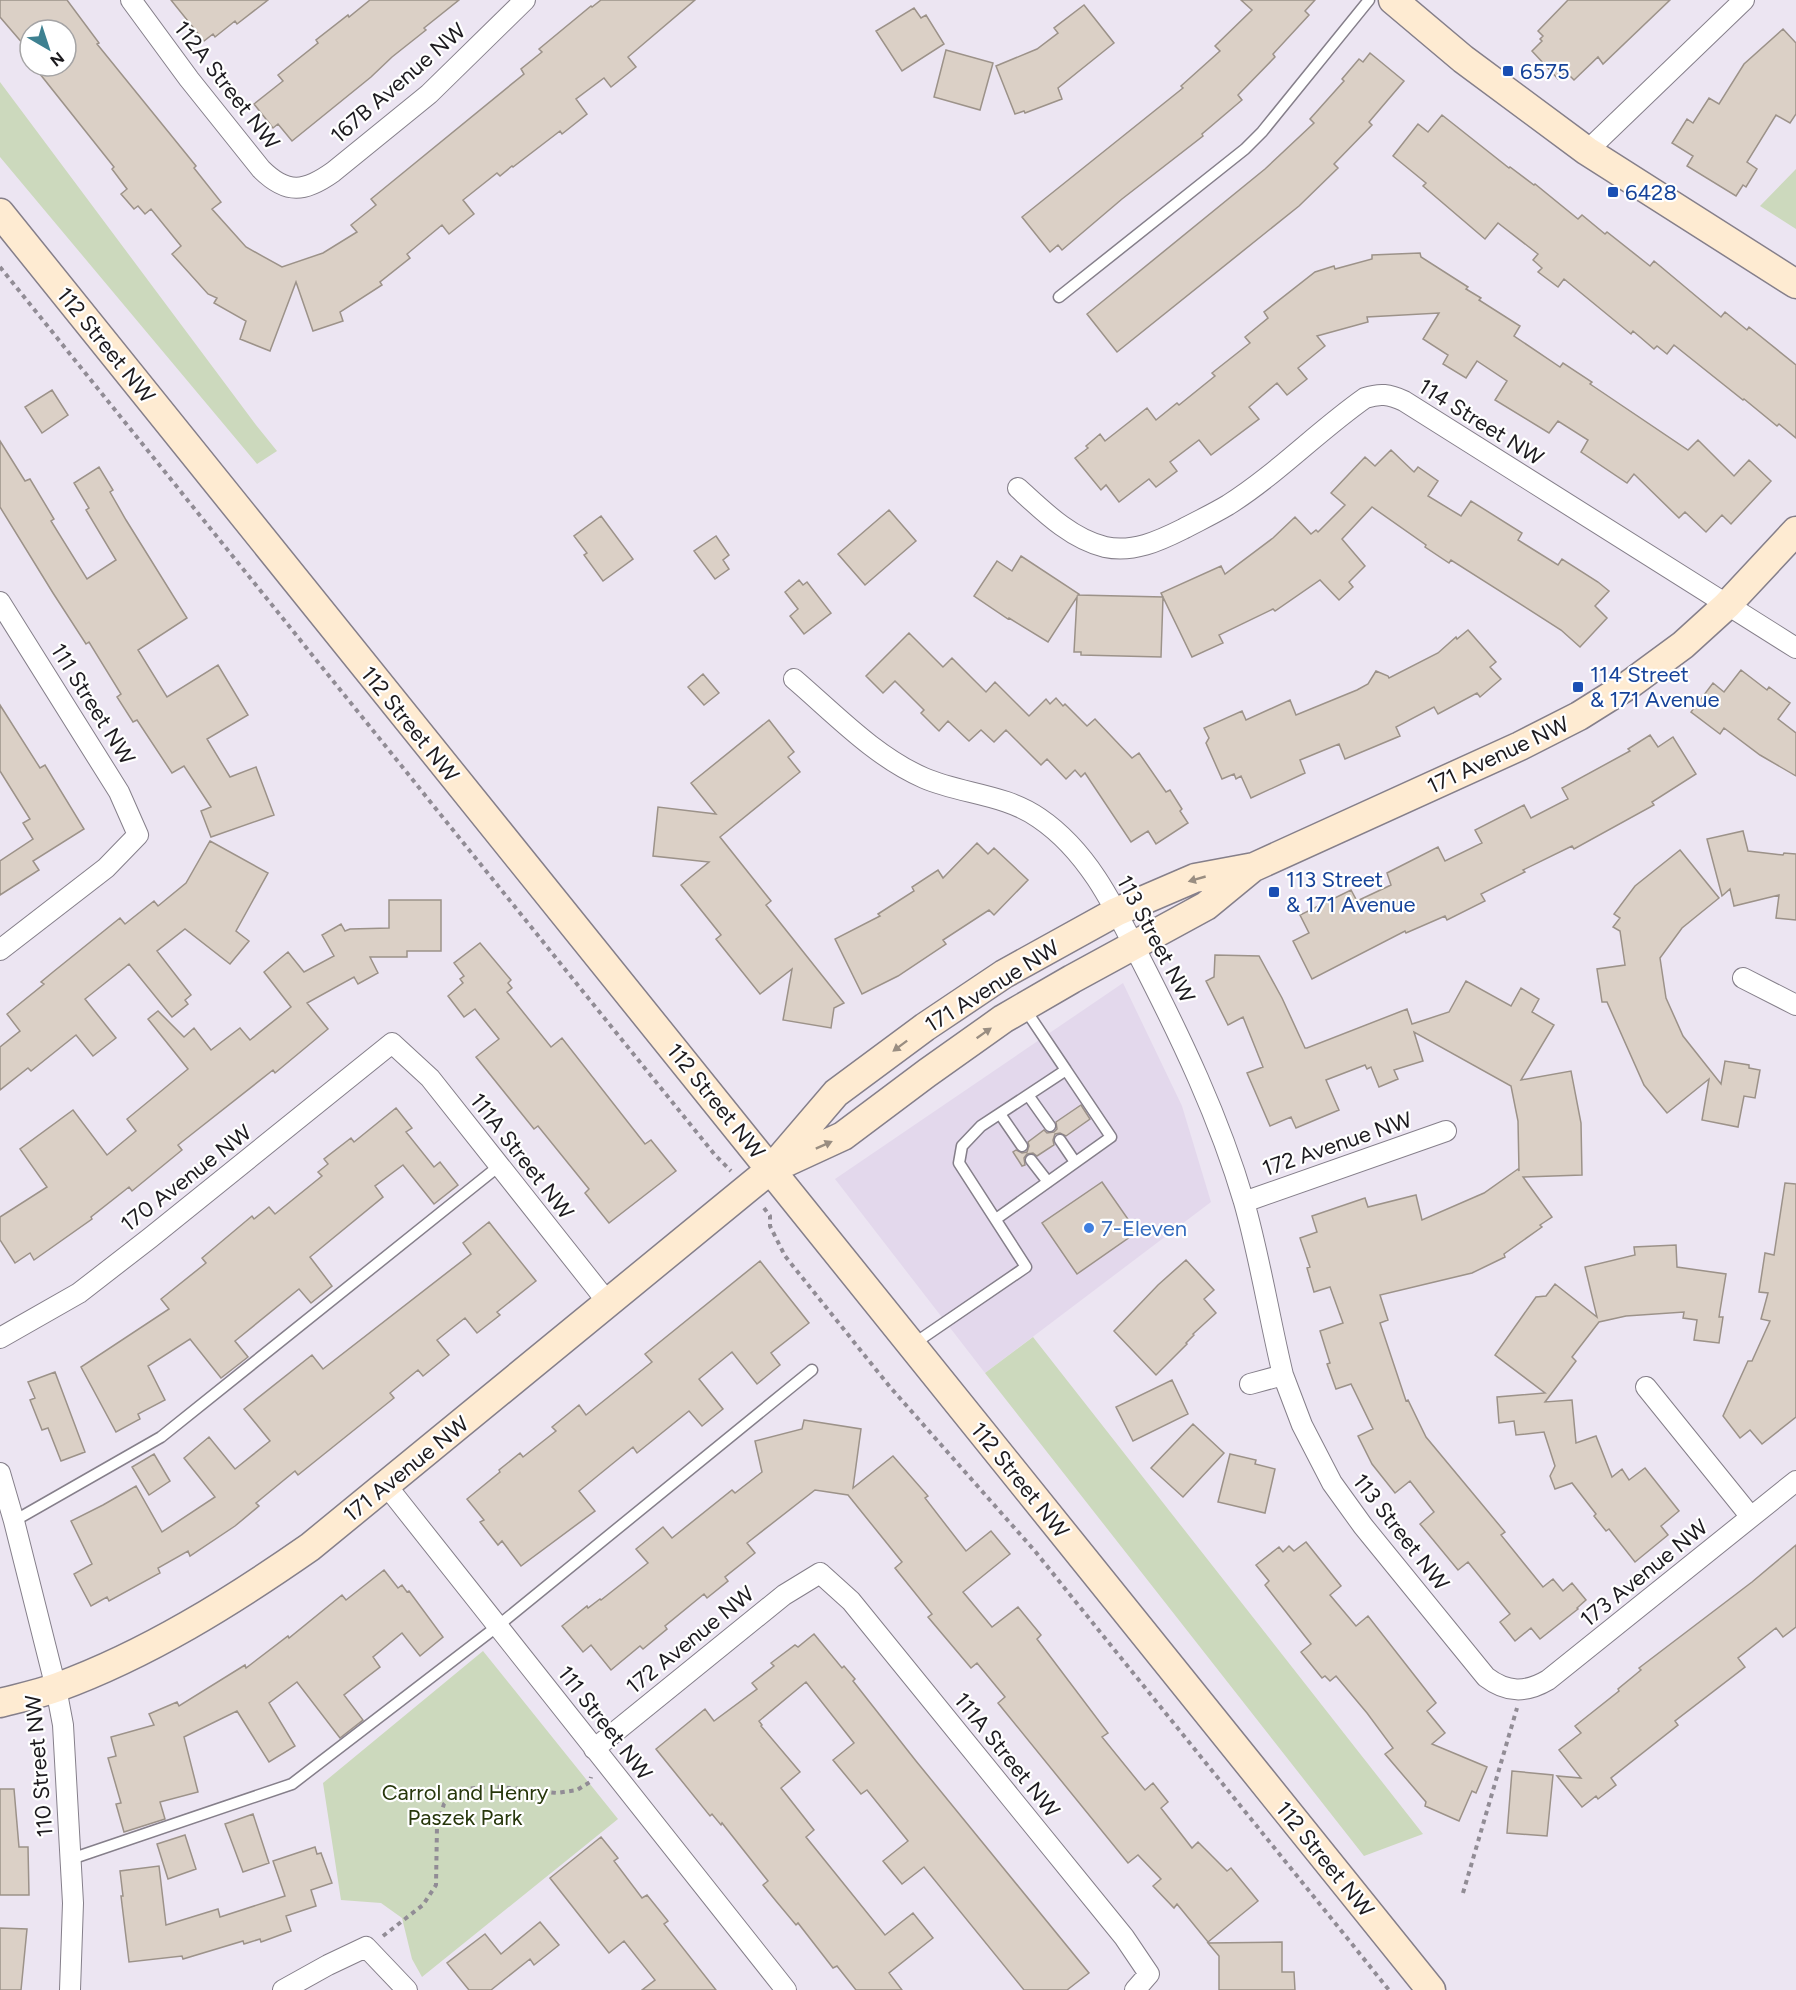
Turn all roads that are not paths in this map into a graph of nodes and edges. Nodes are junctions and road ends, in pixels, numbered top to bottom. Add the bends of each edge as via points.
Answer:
1 (131, 0) edge
2 (525, 0) edge
3 (1369, 0) edge
4 (1393, 0) edge
5 (1744, 0) edge
6 (1587, 151) junction
7 (294, 189) joint
8 (0, 213) edge
9 (1796, 284) edge
10 (1059, 297) dead end
11 (1018, 488) dead end
12 (1796, 531) edge
13 (0, 602) edge
14 (1727, 605) junction
15 (1796, 648) edge
16 (794, 679) dead end
17 (1254, 867) junction
18 (1116, 912) junction
19 (1133, 945) junction
20 (0, 950) edge
21 (1743, 978) dead end
22 (1796, 1005) edge
23 (1024, 1007) junction
24 (392, 1043) joint
25 (1066, 1070) junction
26 (1028, 1095) junction
27 (1000, 1114) junction
28 (1050, 1126) dead end
29 (1446, 1131) dead end
30 (1060, 1140) dead end
31 (1022, 1146) dead end
32 (1031, 1160) dead end
33 (1075, 1162) junction
34 (499, 1167) junction
35 (771, 1169) junction
36 (1048, 1182) junction
37 (1244, 1202) junction
38 (996, 1219) junction
39 (609, 1304) junction
40 (0, 1338) edge
41 (911, 1345) junction
42 (812, 1370) dead end
43 (1283, 1375) junction
44 (1250, 1384) dead end
45 (1646, 1387) dead end
46 (0, 1473) edge
47 (1796, 1481) edge
48 (386, 1485) junction
49 (1751, 1517) junction
50 (14, 1521) junction
51 (820, 1573) joint
52 (499, 1625) junction
53 (57, 1688) junction
54 (1519, 1690) joint
55 (0, 1703) edge
56 (594, 1749) junction
57 (71, 1859) junction
58 (70, 1990) edge
59 (283, 1990) edge
60 (407, 1990) edge
61 (786, 1990) edge
62 (1135, 1990) edge
63 (1431, 1990) edge

1 - 7 street, 112A Street NW via 261,169 271,179
2 - 7 street, 167B Avenue NW via 429,94 333,172 320,181
3 - 10 lane via 1245,148
4 - 6 street via 1472,66
5 - 6 street
6 - 9 street
8 - 35 street, 112 Street NW
11 - 14 street, 114 Street NW via 1048,516 1083,538 1103,547 1144,546 1228,505 1365,398 1390,395
12 - 14 street, 171 Avenue NW
13 - 20 street, 111 Street NW via 119,792 138,836 106,868
14 - 15 street, 114 Street NW
14 - 17 street, 171 Avenue NW via 1683,645 1579,716
16 - 18 street, 113 Street NW via 876,749 905,768 943,785 1019,807 1038,818 1089,866
17 -> 18 street, 171 Avenue NW via 1195,878
17 - 19 street, 171 Avenue NW via 1206,906
18 - 19 street, 113 Street NW
18 -> 35 street, 171 Avenue NW via 1004,974 836,1093
19 - 23 street, 171 Avenue NW
19 - 37 street, 113 Street NW via 1190,1058
21 - 22 street
23 - 25 lane
35 -> 23 street, 171 Avenue NW via 843,1136 936,1066
24 - 34 street, 111A Street NW via 430,1078
24 - 40 street, 170 Avenue NW via 79,1293
25 - 26 lane
25 - 33 lane via 1111,1137
26 - 27 lane
26 - 28 lane
27 - 31 lane
27 - 38 lane via 981,1126 962,1146 959,1163
29 - 37 street, 172 Avenue NW
30 - 33 lane
32 - 36 lane
33 - 36 lane
34 - 39 street, 111A Street NW
34 - 50 lane via 161,1437
35 - 39 street, 171 Avenue NW
35 - 41 street, 112 Street NW
36 - 38 lane
37 - 43 street, 113 Street NW
38 - 41 lane via 1026,1267
39 - 48 street, 171 Avenue NW
41 - 63 street, 112 Street NW
42 - 52 lane
43 - 44 street
43 - 54 street, 113 Street NW via 1312,1447 1347,1504 1486,1677 1504,1688
45 - 49 street
46 - 50 street, 110 Street NW
47 - 49 street, 173 Avenue NW
48 - 52 street, 111 Street NW
48 - 53 street, 171 Avenue NW via 310,1547 228,1602 172,1635
49 - 54 street, 173 Avenue NW via 1548,1680
50 - 53 street, 110 Street NW
51 - 56 street, 172 Avenue NW via 784,1595
51 - 62 street, 111A Street NW via 851,1601 1124,1937 1149,1974
52 - 56 street, 111 Street NW
52 - 57 lane via 292,1784
53 - 55 street, 171 Avenue NW
53 - 57 street, 110 Street NW
56 - 61 street, 111 Street NW
57 - 58 street, 110 Street NW
59 - 60 street via 366,1947

